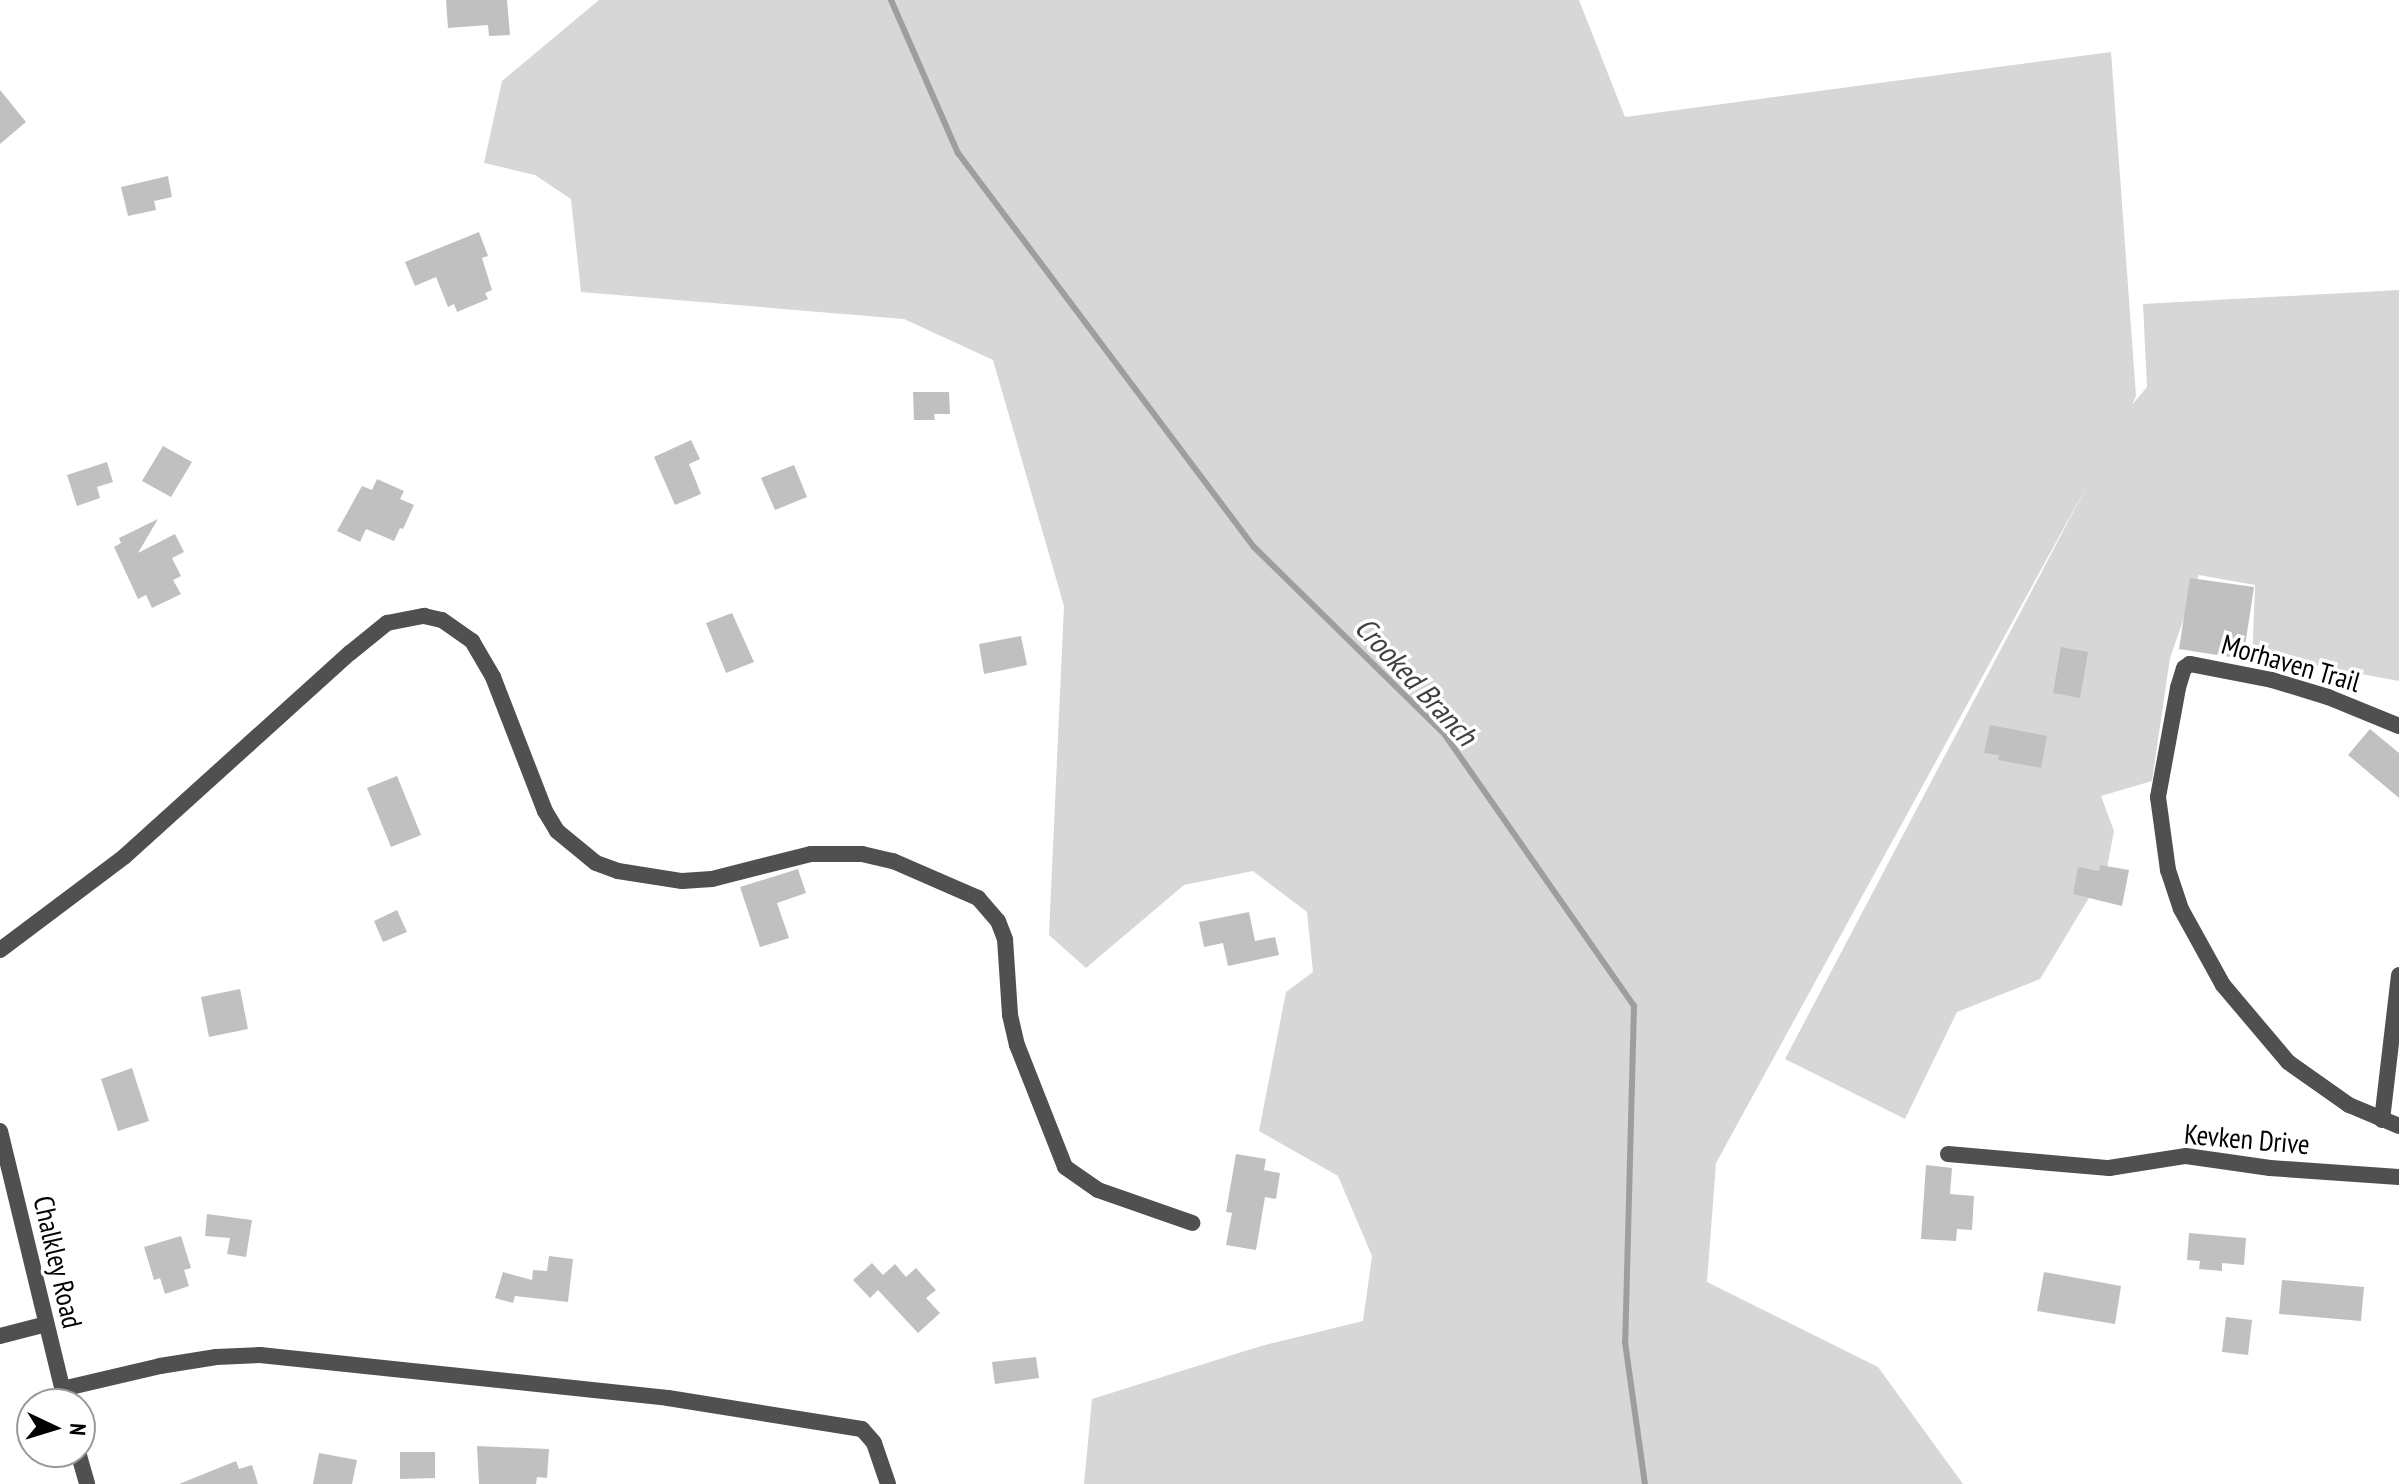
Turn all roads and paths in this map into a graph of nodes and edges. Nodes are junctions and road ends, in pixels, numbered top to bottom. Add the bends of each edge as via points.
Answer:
1 (2399, 726) edge
2 (0, 950) edge
3 (2399, 975) edge
4 (2382, 1120) junction
5 (2399, 1126) edge
6 (0, 1131) edge
7 (1948, 1154) dead end
8 (2399, 1177) edge
9 (1192, 1223) dead end
10 (46, 1324) junction
11 (0, 1336) edge
12 (62, 1388) edge
13 (90, 1388) edge
14 (888, 1484) edge

1 - 4 street, Morhaven Trail via 2272,680 2190,664 2178,688 2158,797 2168,870 2181,909 2223,985 2288,1062 2349,1105
2 - 9 street via 125,856 387,623 424,616 442,620 472,641 493,677 557,831 596,863 682,881 712,879 811,854 862,854 893,861 978,898 998,921 1005,939 1017,1045 1065,1167 1098,1190
3 - 4 street
4 - 5 street, Morhaven Trail
6 - 10 street, Chalkley Road
7 - 8 street, Kevken Drive via 2109,1168 2186,1156
10 - 11 street
10 - 12 street, Chalkley Road
13 - 14 street via 160,1366 260,1355 668,1398 862,1429 874,1443

